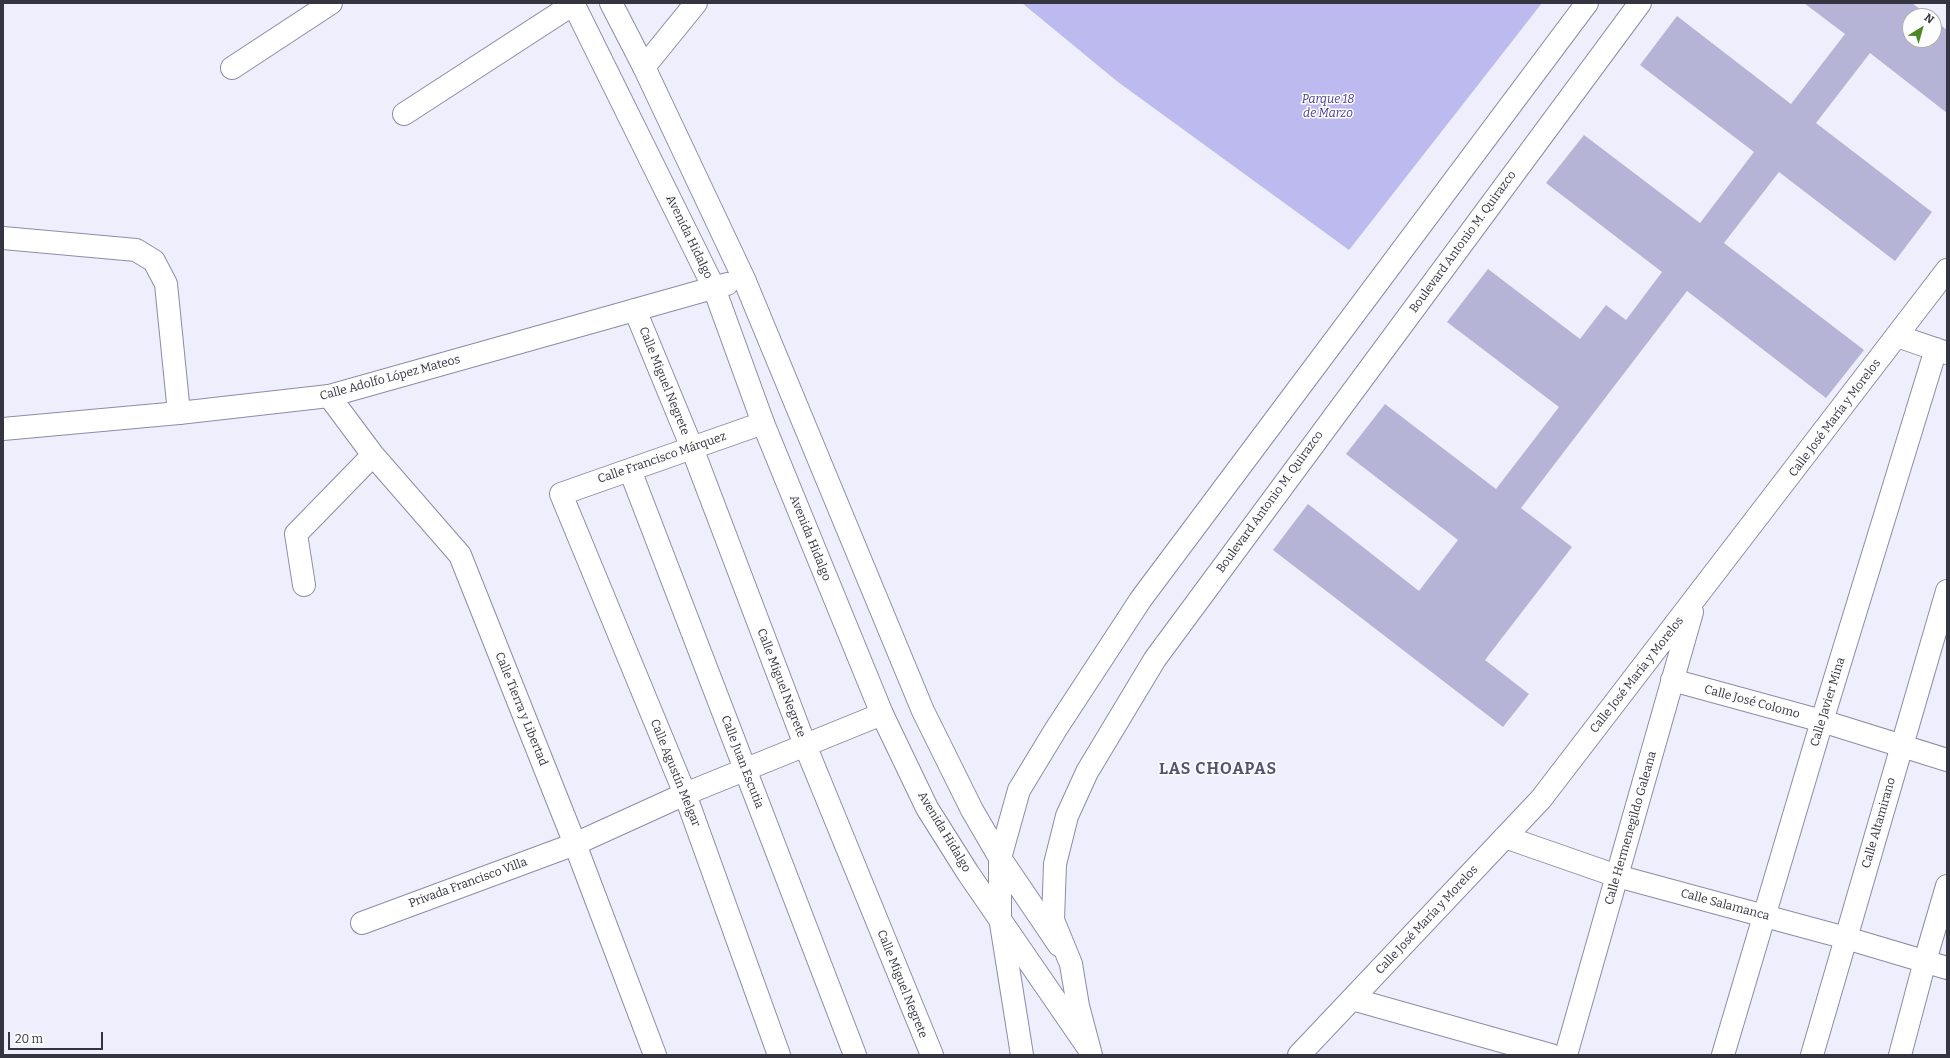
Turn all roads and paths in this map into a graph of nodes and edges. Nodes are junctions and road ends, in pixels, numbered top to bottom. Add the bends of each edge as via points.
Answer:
1 (331, 3) edge
2 (574, 3) edge
3 (611, 3) edge
4 (696, 3) edge
5 (1587, 3) edge
6 (1640, 3) edge
7 (644, 67) junction
8 (232, 68) dead end
9 (404, 114) dead end
10 (3, 238) edge
11 (1947, 270) edge
12 (744, 279) junction
13 (714, 288) junction
14 (635, 310) junction
15 (1897, 336) junction
16 (1942, 351) edge
17 (329, 396) junction
18 (179, 413) junction
19 (763, 423) junction
20 (3, 429) edge
21 (692, 448) junction
22 (373, 455) junction
23 (630, 470) junction
24 (561, 494) joint
25 (304, 585) dead end
26 (1947, 591) edge
27 (1695, 601) junction
28 (1672, 680) junction
29 (882, 714) junction
30 (1822, 721) junction
31 (805, 745) junction
32 (1901, 747) junction
33 (1947, 760) edge
34 (745, 769) junction
35 (685, 794) junction
36 (1505, 837) junction
37 (575, 844) junction
38 (1000, 858) junction
39 (1617, 876) junction
40 (1947, 886) edge
41 (1764, 916) junction
42 (1000, 917) junction
43 (362, 922) dead end
44 (1846, 938) junction
45 (1925, 962) junction
46 (1071, 964) junction
47 (1947, 968) edge
48 (1352, 999) junction
49 (1090, 1052) edge
50 (654, 1055) edge
51 (779, 1055) edge
52 (855, 1055) edge
53 (932, 1055) edge
54 (1022, 1055) edge
55 (1299, 1055) edge
56 (1551, 1055) edge
57 (1566, 1055) edge
58 (1723, 1055) edge
59 (1812, 1055) edge
60 (1900, 1055) edge

1 - 8 street
2 - 9 street
2 - 13 street, Avenida Hidalgo
3 - 7 street
4 - 7 street
5 - 38 street via 1141,599 1019,790
6 - 46 street, Boulevard Antonio M. Quirazco via 1155,658 1087,772 1068,816 1054,864 1053,920
7 - 12 street
10 - 18 street via 136,250 154,261 166,284
11 - 15 street, Calle José María y Morelos
12 - 13 street, Calle Adolfo López Mateos
12 - 38 street via 923,711 972,810
13 - 14 street, Calle Adolfo López Mateos
13 - 19 street, Avenida Hidalgo
14 - 17 street, Calle Adolfo López Mateos
14 - 21 street, Calle Miguel Negrete
15 - 16 street
15 - 27 street, Calle José María y Morelos
16 - 30 street, Calle Javier Mina
17 - 18 street, Calle Adolfo López Mateos
17 - 22 street, Calle Tierra y Libertad
18 - 20 street, Calle Adolfo López Mateos
19 - 21 street, Calle Francisco Márquez
19 - 29 street, Avenida Hidalgo
21 - 23 street, Calle Francisco Márquez
21 - 31 street, Calle Miguel Negrete
22 - 25 street via 296,534
22 - 37 street, Calle Tierra y Libertad via 460,555
23 - 24 street, Calle Francisco Márquez
23 - 34 street, Calle Juan Escutia
24 - 35 street, Calle Agustín Melgar
26 - 32 street, Calle Altamirano
27 - 28 street, Calle Hermenegildo Galeana
27 - 36 street, Calle José María y Morelos via 1541,799
28 - 30 street, Calle José Colomo
28 - 39 street, Calle Hermenegildo Galeana
29 - 31 street, Privada Francisco Villa
29 - 42 street, Avenida Hidalgo via 927,808 968,873
30 - 32 street, Calle José Colomo
30 - 41 street, Calle Javier Mina
31 - 34 street, Privada Francisco Villa
31 - 53 street, Calle Miguel Negrete
32 - 33 street, Calle José Colomo
32 - 44 street, Calle Altamirano
34 - 35 street, Privada Francisco Villa
34 - 52 street, Calle Juan Escutia
35 - 37 street, Privada Francisco Villa
35 - 51 street, Calle Agustín Melgar
36 - 39 street, Calle Salamanca
36 - 48 street, Calle José María y Morelos
37 - 43 street, Privada Francisco Villa
37 - 50 street, Calle Tierra y Libertad
38 - 42 street
38 - 46 street
39 - 41 street, Calle Salamanca
39 - 57 street, Calle Hermenegildo Galeana
40 - 45 street
41 - 44 street, Calle Salamanca
41 - 58 street, Calle Javier Mina
42 - 49 street, Avenida Hidalgo
42 - 54 street
44 - 45 street, Calle Salamanca
44 - 59 street, Calle Altamirano
45 - 47 street, Calle Salamanca
45 - 60 street
46 - 49 street, Boulevard Antonio M. Quirazco via 1078,1006
48 - 55 street, Calle José María y Morelos
48 - 56 street

